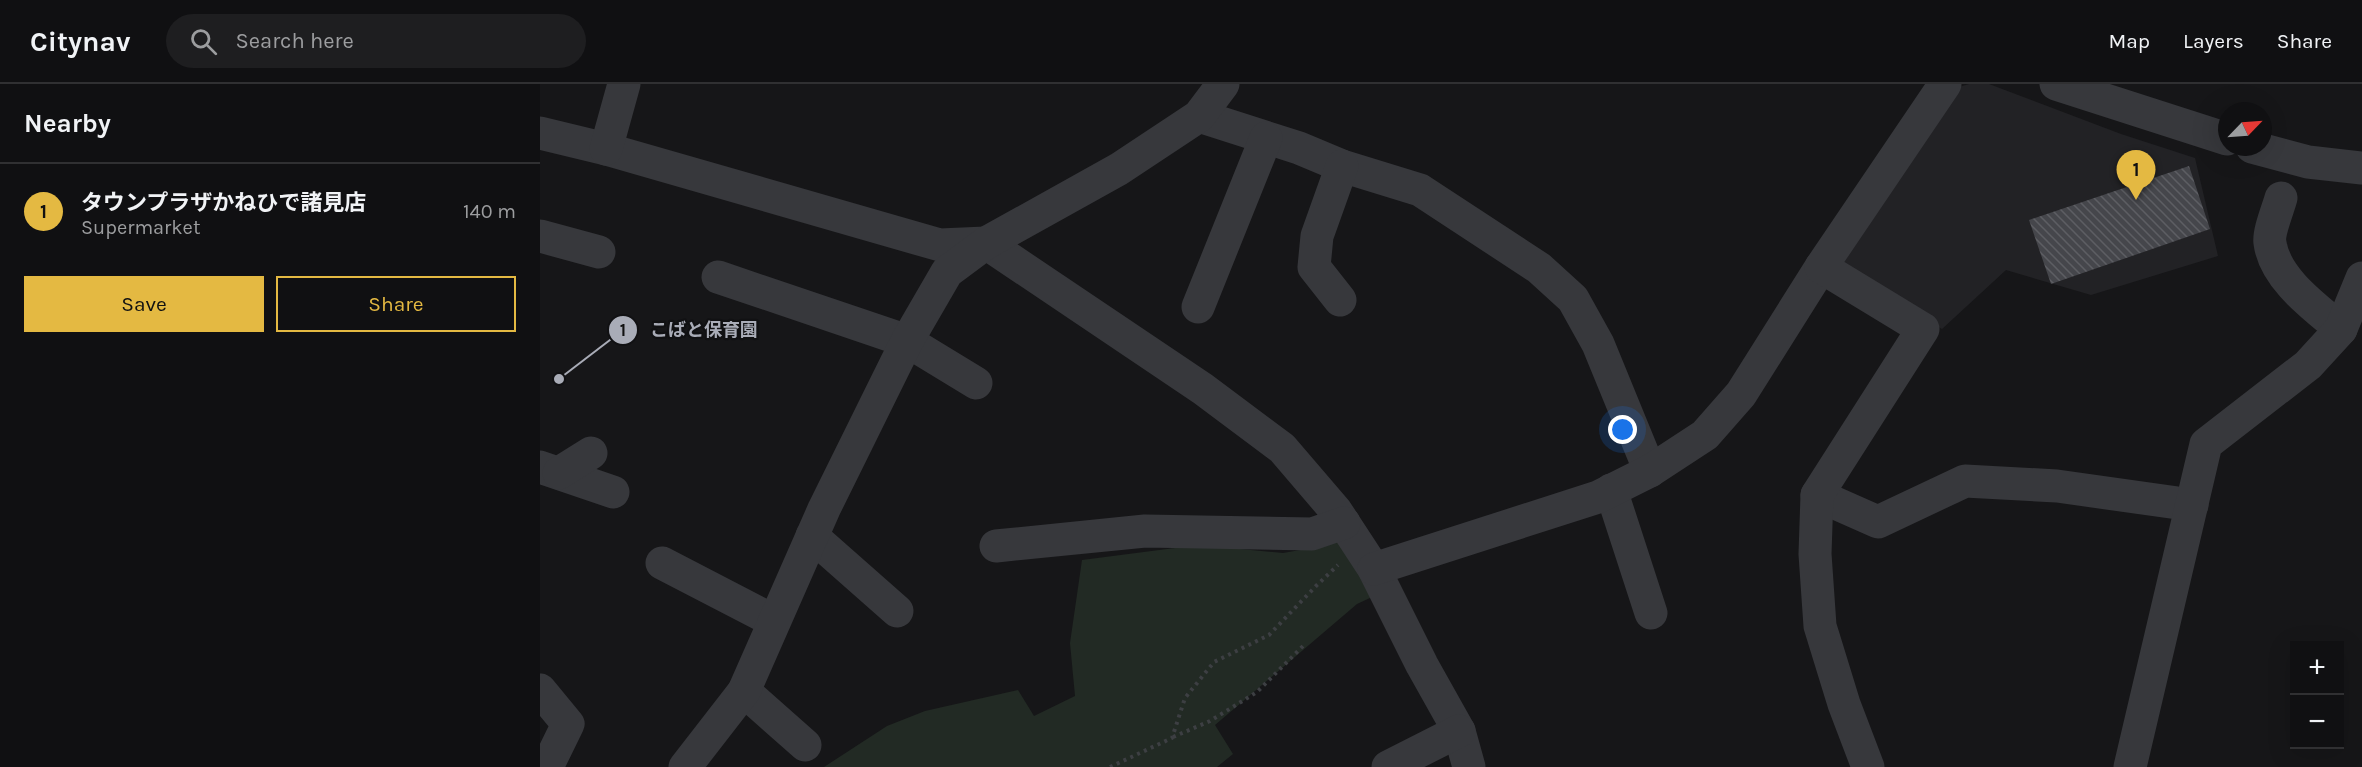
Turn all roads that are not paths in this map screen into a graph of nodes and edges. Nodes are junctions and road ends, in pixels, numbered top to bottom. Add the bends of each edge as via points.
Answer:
1 (624, 84) edge
2 (1223, 84) edge
3 (1945, 84) edge
4 (2056, 84) edge
5 (1199, 116) junction
6 (540, 133) edge
7 (2218, 136) edge
8 (1266, 138) junction
9 (606, 149) junction
10 (2272, 152) edge
11 (1342, 166) junction
12 (2362, 168) edge
13 (2281, 198) dead end
14 (540, 236) edge
15 (986, 243) junction
16 (599, 252) dead end
17 (1821, 267) junction
18 (718, 277) dead end
19 (2362, 278) edge
20 (1340, 300) dead end
21 (1198, 307) dead end
22 (2341, 329) junction
23 (907, 342) junction
24 (976, 383) dead end
25 (591, 453) dead end
26 (550, 470) edge
27 (1650, 471) junction
28 (1611, 490) junction
29 (613, 492) dead end
30 (1816, 495) junction
31 (2192, 505) junction
32 (812, 536) junction
33 (996, 546) dead end
34 (1359, 546) junction
35 (662, 563) dead end
36 (897, 612) dead end
37 (1651, 612) dead end
38 (774, 621) junction
39 (540, 690) edge
40 (744, 691) junction
41 (1459, 731) junction
42 (805, 745) dead end
43 (696, 763) edge
44 (547, 767) edge
45 (1388, 767) edge
46 (1469, 767) edge
47 (1868, 767) edge
48 (2130, 767) edge

1 - 9 street
2 - 5 street
3 - 17 street
4 - 7 street
5 - 8 street
5 - 15 street via 1119,169
6 - 9 street
8 - 11 street
8 - 21 street
9 - 15 street via 940,245
10 - 12 street via 2308,162
11 - 20 street via 1317,236 1314,267
11 - 27 street via 1420,190 1539,268 1573,299 1598,344
13 - 22 street via 2269,242 2275,260 2295,290
14 - 16 street
15 - 23 street via 947,272
15 - 34 street via 1203,389 1282,448
17 - 27 street via 1741,394 1705,435
17 - 30 street via 1923,329
18 - 23 street
19 - 22 street
22 - 31 street via 2308,365 2206,444
23 - 24 street
23 - 32 street
25 - 26 street
26 - 29 street
27 - 28 street
28 - 34 street via 1598,497
28 - 37 street
30 - 31 street via 1878,522 1965,481 2058,486
30 - 47 street via 1820,626
31 - 48 street
32 - 36 street
32 - 38 street
33 - 34 street via 1145,531 1312,534
34 - 41 street
35 - 38 street
38 - 40 street
39 - 44 street via 568,724
40 - 42 street
40 - 43 street
41 - 45 street
41 - 46 street

